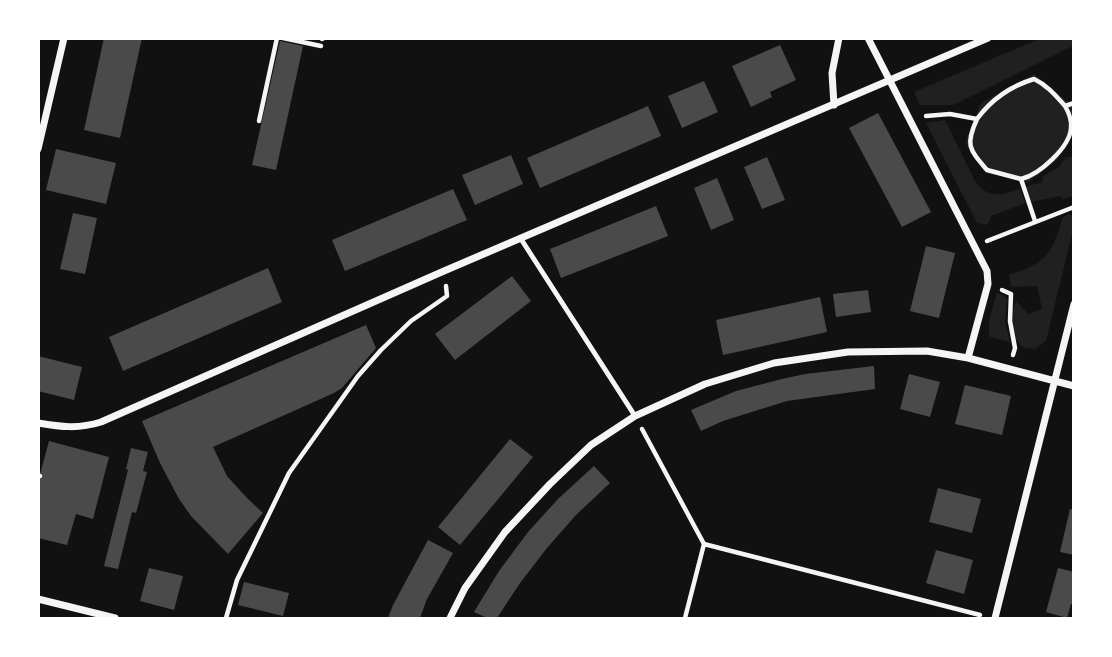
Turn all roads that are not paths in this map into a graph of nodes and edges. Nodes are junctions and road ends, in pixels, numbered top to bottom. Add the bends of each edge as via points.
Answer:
1 (64, 38) edge
2 (839, 38) edge
3 (868, 38) edge
4 (988, 38) edge
5 (889, 82) junction
6 (834, 105) junction
7 (41, 127) edge
8 (38, 149) edge
9 (521, 239) junction
10 (1073, 304) edge
11 (968, 358) junction
12 (1054, 380) junction
13 (1073, 386) edge
14 (635, 416) junction
15 (38, 422) edge
16 (38, 599) edge
17 (116, 618) edge
18 (450, 618) edge
19 (995, 618) edge

1 - 7 street
2 - 6 street via 832,73
3 - 5 street
4 - 5 street
5 - 6 street
5 - 11 street via 986,271 988,284
6 - 9 street
7 - 8 street
9 - 14 lane
9 - 15 street via 101,422 74,428
10 - 12 street
11 - 12 street
11 - 14 street via 927,351 848,352 775,363 705,384
12 - 13 street
12 - 19 street
14 - 18 street via 591,445 505,532 465,588
16 - 17 street

